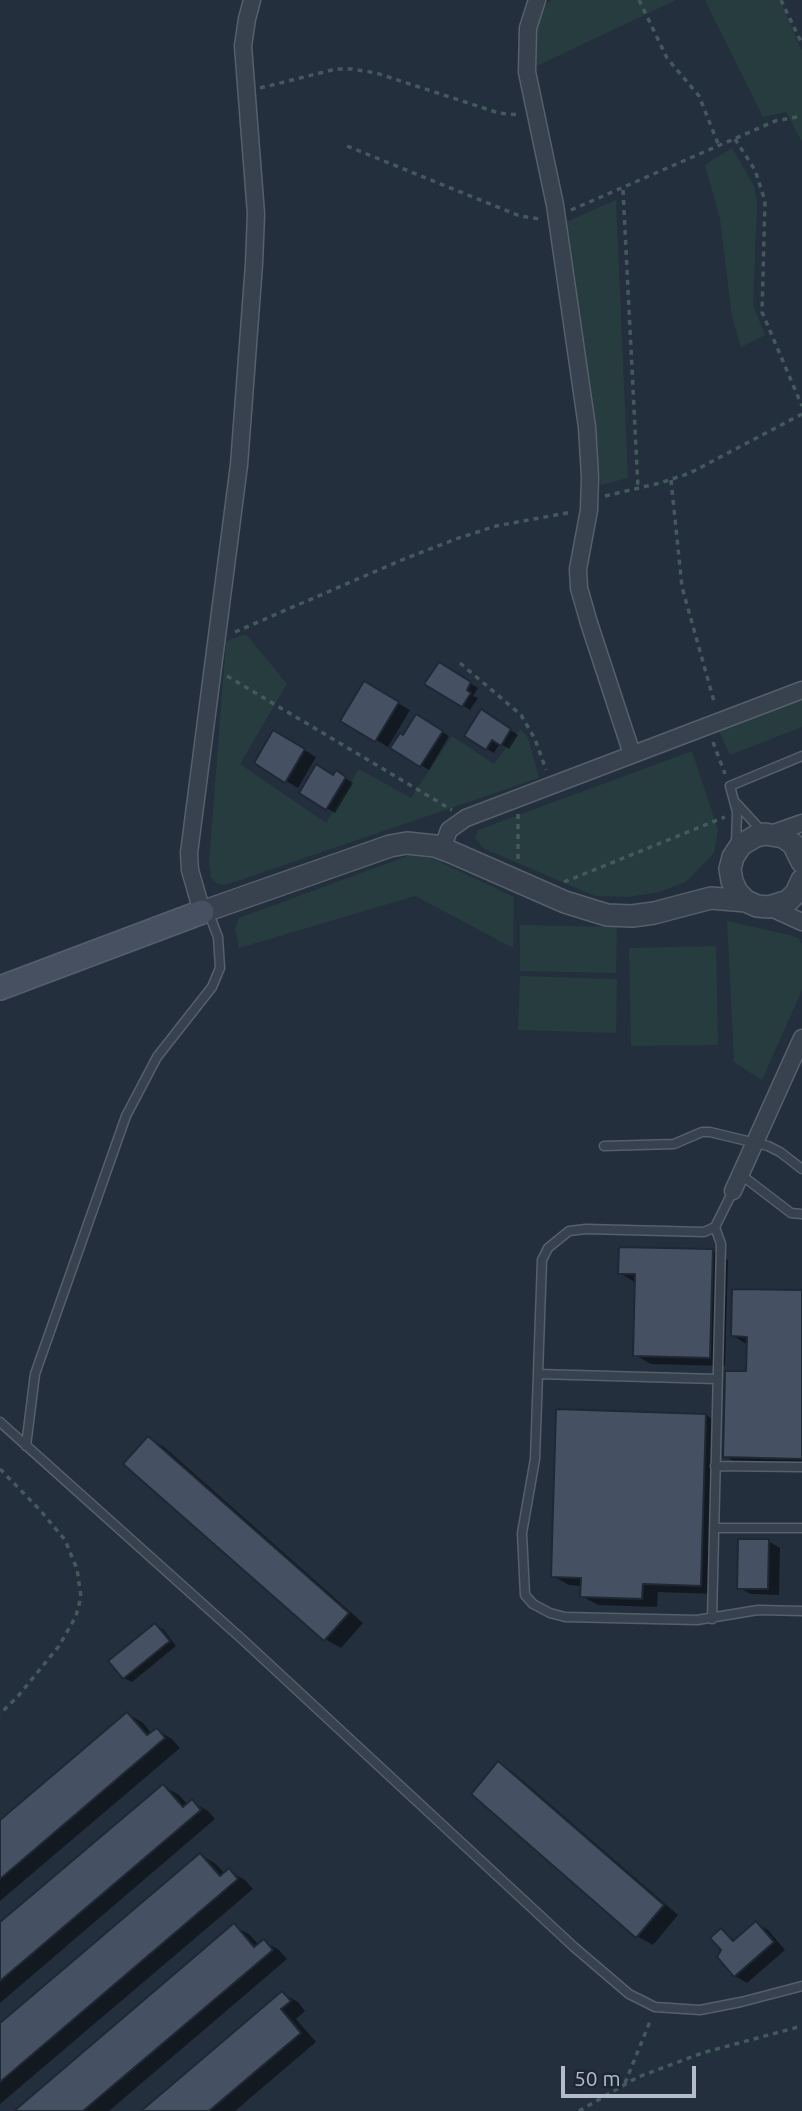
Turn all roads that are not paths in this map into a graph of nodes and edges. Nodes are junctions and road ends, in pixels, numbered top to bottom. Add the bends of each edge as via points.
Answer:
1 (253, 0) edge
2 (537, 0) edge
3 (802, 690) edge
4 (632, 754) junction
5 (802, 756) edge
6 (736, 807) junction
7 (802, 823) edge
8 (768, 834) junction
9 (442, 849) junction
10 (734, 855) junction
11 (802, 862) edge
12 (802, 886) edge
13 (696, 900) junction
14 (746, 901) junction
15 (769, 907) junction
16 (205, 911) junction
17 (802, 922) edge
18 (0, 988) edge
19 (802, 1038) edge
20 (755, 1142) junction
21 (604, 1146) dead end
22 (802, 1169) edge
23 (740, 1174) junction
24 (733, 1191) joint
25 (802, 1214) edge
26 (715, 1227) junction
27 (538, 1374) junction
28 (718, 1379) junction
29 (0, 1422) edge
30 (26, 1446) junction
31 (715, 1466) junction
32 (802, 1467) edge
33 (714, 1528) junction
34 (802, 1528) edge
35 (802, 1611) edge
36 (712, 1619) junction
37 (802, 1986) edge

1 - 16 street via 243,46 256,214 239,466 189,853 190,870
2 - 4 street via 528,28 527,72 556,216 587,427 589,504 579,588
3 - 4 street
4 - 9 street via 466,818 449,830
5 - 6 lane via 730,786
6 - 8 lane
6 - 10 lane
7 - 8 street
8 - 10 street via 748,839
8 - 11 street via 793,844
9 - 13 street via 607,915 654,913
9 - 16 street via 421,844 390,846
10 - 13 street via 720,880
10 - 14 street via 732,881
12 - 15 street via 788,901
13 - 14 street
14 - 15 street
15 - 17 street
16 - 18 main road
16 - 30 lane via 218,937 220,968 212,987 157,1057 127,1116 35,1374
19 - 20 street
20 - 21 lane via 702,1132 674,1144
20 - 22 lane via 780,1152
20 - 23 street
23 - 24 street
23 - 25 lane via 791,1213
24 - 26 lane
26 - 27 lane via 704,1232 586,1229 559,1238 542,1260
26 - 28 lane via 721,1244
27 - 28 lane
27 - 36 lane via 535,1459 522,1533 525,1595 541,1609 565,1617
28 - 31 lane
29 - 30 lane
30 - 37 lane via 629,1994 655,2007 700,2010
31 - 32 lane
31 - 33 lane
33 - 34 lane
33 - 36 lane
35 - 36 lane via 758,1610

